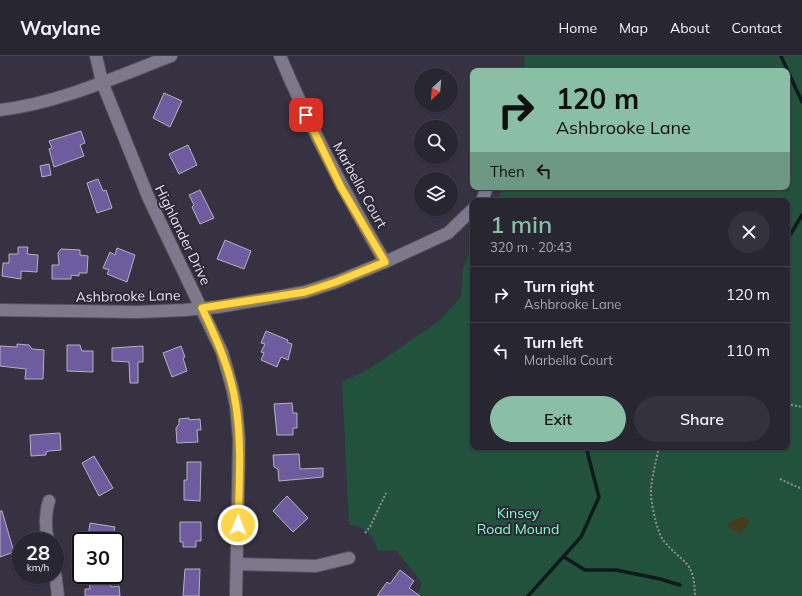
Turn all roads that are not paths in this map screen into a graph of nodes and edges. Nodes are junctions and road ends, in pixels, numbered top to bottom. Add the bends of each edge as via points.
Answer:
1 (96, 56) edge
2 (171, 56) edge
3 (280, 56) edge
4 (102, 82) junction
5 (0, 110) edge
6 (470, 212) edge
7 (385, 262) junction
8 (202, 308) junction
9 (0, 310) edge
10 (49, 501) dead end
11 (46, 532) edge
12 (349, 558) dead end
13 (236, 564) junction
14 (56, 584) edge
15 (58, 596) edge
16 (236, 596) edge

1 - 4 street, Highlander Drive
2 - 4 street
3 - 7 street, Marbella Court via 341,187
4 - 5 street via 54,98
4 - 8 street, Highlander Drive via 149,199
6 - 7 street, Ashbrooke Lane via 448,233
7 - 8 street, Ashbrooke Lane via 305,292
8 - 9 street, Ashbrooke Lane via 139,312
8 - 13 street, Highlander Drive via 222,352 236,406 239,439
10 - 11 street via 46,511
12 - 13 street via 316,566
13 - 16 street, Highlander Drive
14 - 15 street

